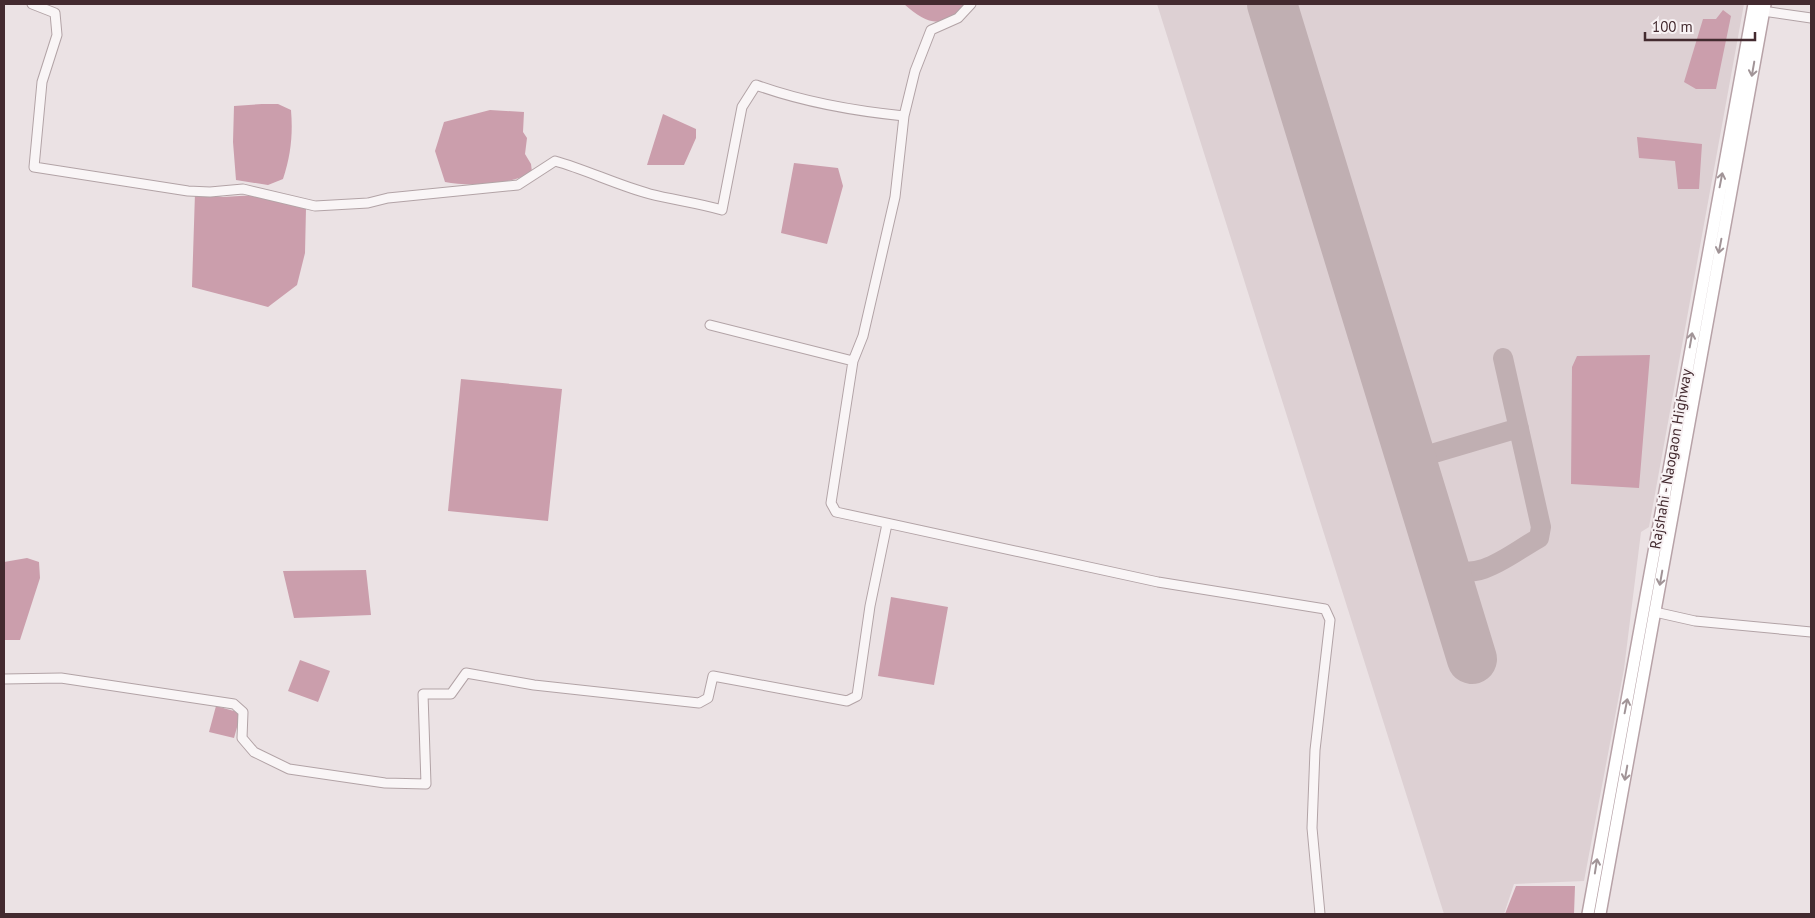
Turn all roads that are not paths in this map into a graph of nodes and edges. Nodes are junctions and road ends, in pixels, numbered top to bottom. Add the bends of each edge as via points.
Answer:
1 (32, 4) edge
2 (971, 4) edge
3 (1754, 4) edge
4 (1764, 7) edge
5 (1811, 18) edge
6 (904, 116) junction
7 (710, 325) dead end
8 (853, 361) junction
9 (887, 524) junction
10 (1655, 612) junction
11 (1811, 632) edge
12 (1645, 636) junction
13 (4, 680) edge
14 (1320, 914) edge
15 (1588, 914) edge
16 (1600, 914) edge

1 - 6 street via 55,13 57,34 42,82 34,167 188,191 243,189 315,206 368,203 518,184 555,161 651,194 722,210 742,107 756,85 774,92 866,112
2 - 6 street via 958,18 931,30 915,71
12 -> 3 main road, Rajshahi - Naogaon Highway
4 - 5 street
4 -> 10 main road, Rajshahi - Naogaon Highway
6 - 8 street via 895,197 867,318
7 - 8 street
8 - 9 street via 831,503 836,512
9 - 13 street via 870,606 857,696 847,701 713,676 708,698 699,703 534,685 466,673 451,694 423,694 426,784 385,783 289,769 254,752 242,738 243,712 234,704 61,678
9 - 14 street via 1158,582 1326,609 1330,620 1315,750 1312,828
10 - 11 street via 1695,621
10 - 12 main road, Rajshahi - Naogaon Highway
15 -> 12 main road, Rajshahi - Naogaon Highway
12 -> 16 main road, Rajshahi - Naogaon Highway

